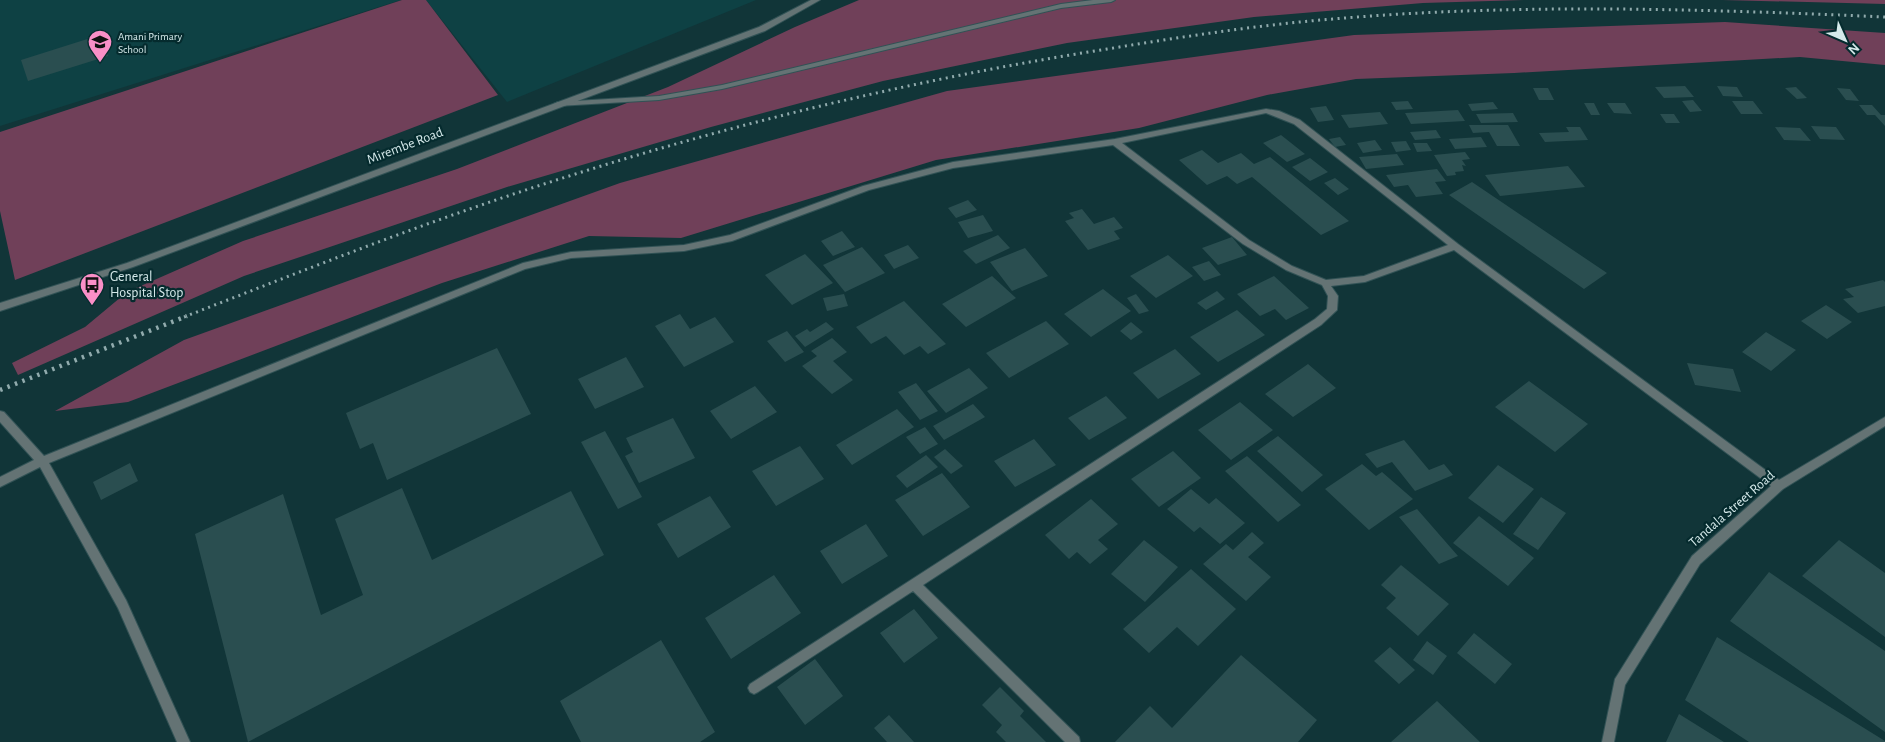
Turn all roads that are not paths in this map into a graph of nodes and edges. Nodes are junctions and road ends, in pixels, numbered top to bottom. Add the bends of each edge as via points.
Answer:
1 (816, 0) edge
2 (1111, 0) edge
3 (557, 104) junction
4 (1115, 142) junction
5 (1455, 246) junction
6 (1324, 283) junction
7 (0, 308) edge
8 (0, 415) edge
9 (1885, 421) edge
10 (42, 461) junction
11 (0, 482) edge
12 (1779, 486) junction
13 (914, 584) junction
14 (754, 688) dead end
15 (184, 742) edge
16 (1074, 742) edge
17 (1608, 742) edge

1 - 3 street, Mirembe Road via 762,29
2 - 3 street via 1061,6 722,87 659,98
3 - 7 street, Mirembe Road via 130,265
4 - 5 street via 1254,112 1276,113 1297,122
4 - 6 street via 1246,242 1289,268
4 - 10 street via 953,165 866,188 732,238 684,248 571,256 523,266
5 - 6 street via 1365,279
5 - 12 street
6 - 13 street via 1333,296 1332,310 1318,322
8 - 10 street
9 - 12 street, Tandala Street Road
10 - 11 street
10 - 15 street via 122,604
12 - 17 street, Tandala Street Road via 1696,560 1619,683
13 - 14 street
13 - 16 street

